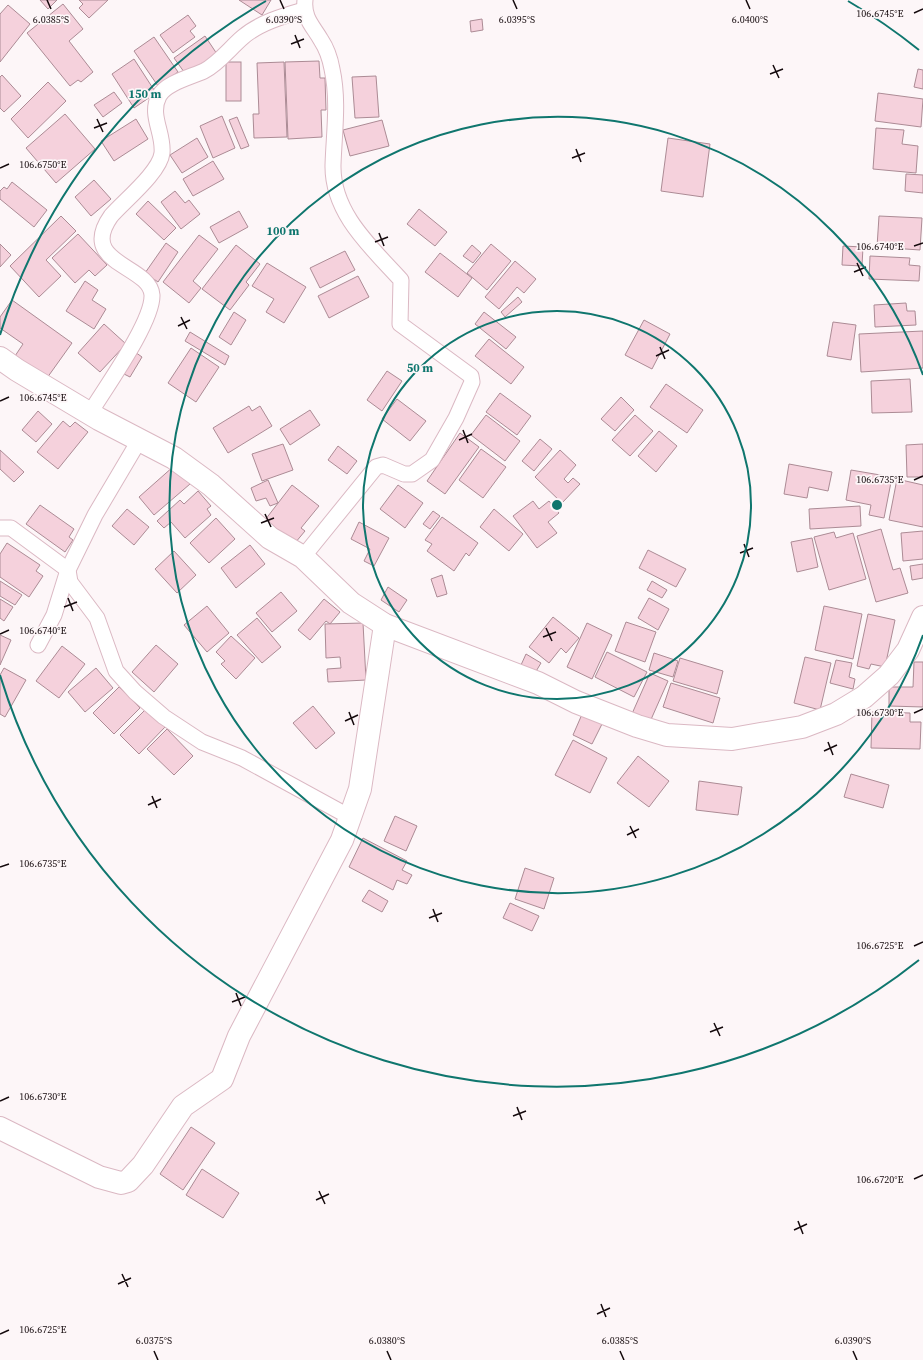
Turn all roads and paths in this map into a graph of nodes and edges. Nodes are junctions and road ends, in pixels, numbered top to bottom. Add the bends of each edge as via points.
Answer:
1 (304, 5) edge
2 (0, 358) edge
3 (90, 413) junction
4 (140, 439) junction
5 (0, 528) edge
6 (303, 557) junction
7 (68, 570) junction
8 (923, 617) edge
9 (385, 625) junction
10 (38, 645) dead end
11 (350, 817) junction
12 (0, 1128) edge

1 - 3 lane via 250,32 205,70 174,84 160,94 155,107 162,152 158,164 110,216 105,224 102,243 119,265 150,286 150,307 142,326
1 - 6 lane via 309,24 329,55 332,70 336,97 333,168 343,208 355,231 401,280 400,324 471,376 472,382 456,418 432,460 412,474 404,474 383,465 376,467
2 - 3 street
3 - 4 street
4 - 6 street via 174,458 211,485 270,538
4 - 7 lane via 95,515
5 - 7 lane via 11,528
6 - 9 street via 351,603
7 - 10 lane via 54,615
7 - 11 lane via 70,582 97,618 116,671 135,692 164,717 202,742 242,758
8 - 9 street via 903,656 889,675 864,697 836,714 802,727 732,739 667,735 637,726 576,702 538,683
9 - 11 street via 360,789
11 - 12 street via 342,840 239,1036 222,1079 183,1106 143,1166 128,1182 121,1183 99,1177

